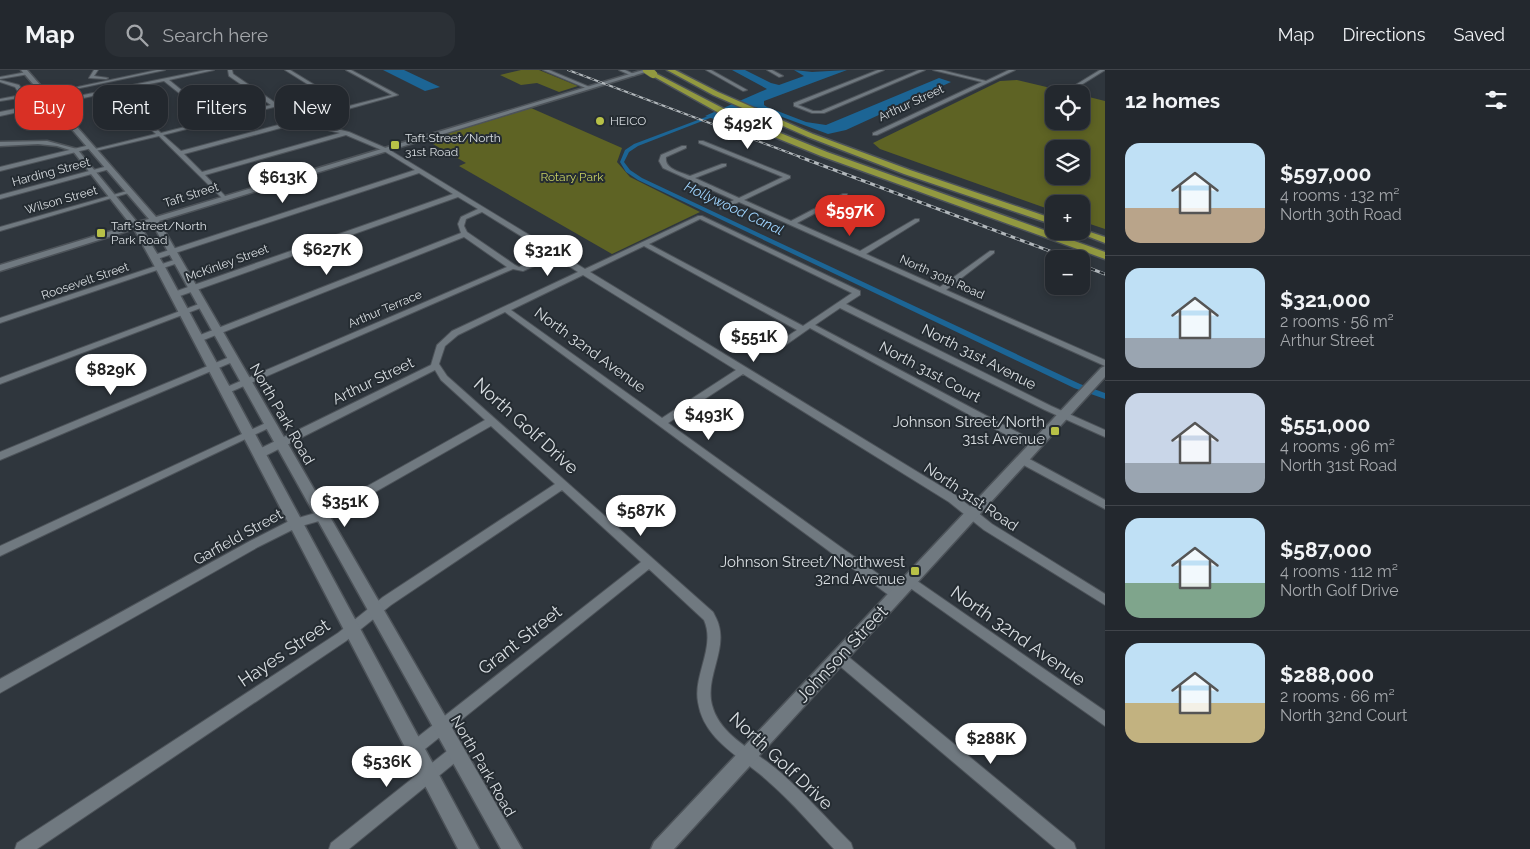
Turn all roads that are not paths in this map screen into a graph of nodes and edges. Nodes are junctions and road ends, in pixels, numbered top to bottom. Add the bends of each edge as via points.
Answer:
1 (96, 70) edge
2 (163, 70) edge
3 (212, 70) edge
4 (230, 70) edge
5 (287, 70) edge
6 (348, 70) edge
7 (545, 70) edge
8 (622, 70) edge
9 (708, 70) edge
10 (769, 70) edge
11 (882, 70) edge
12 (923, 70) edge
13 (935, 70) edge
14 (1013, 70) edge
15 (1104, 70) edge
16 (657, 71) edge
17 (26, 72) edge
18 (634, 74) junction
19 (781, 76) dead end
20 (0, 79) edge
21 (164, 79) junction
22 (110, 81) junction
23 (986, 82) junction
24 (38, 85) edge
25 (135, 85) edge
26 (311, 85) edge
27 (1078, 85) edge
28 (83, 87) edge
29 (590, 88) junction
30 (178, 90) edge
31 (745, 90) dead end
32 (0, 100) edge
33 (724, 105) junction
34 (274, 106) joint
35 (265, 108) edge
36 (349, 108) edge
37 (15, 111) edge
38 (741, 113) junction
39 (0, 114) edge
40 (275, 129) edge
41 (77, 130) edge
42 (153, 130) edge
43 (178, 130) edge
44 (334, 130) edge
45 (347, 133) junction
46 (80, 134) junction
47 (875, 134) dead end
48 (158, 135) junction
49 (0, 140) edge
50 (74, 140) junction
51 (711, 140) dead end
52 (0, 144) edge
53 (63, 145) junction
54 (684, 147) dead end
55 (91, 149) junction
56 (75, 150) junction
57 (386, 150) junction
58 (180, 153) junction
59 (724, 164) dead end
60 (108, 168) junction
61 (0, 169) edge
62 (419, 171) junction
63 (94, 172) junction
64 (201, 174) junction
65 (690, 178) junction
66 (129, 192) junction
67 (457, 195) junction
68 (846, 195) dead end
69 (114, 196) junction
70 (0, 197) edge
71 (224, 198) junction
72 (738, 200) junction
73 (722, 208) dead end
74 (482, 210) junction
75 (1045, 219) edge
76 (154, 220) junction
77 (917, 220) dead end
78 (792, 223) junction
79 (1045, 225) edge
80 (136, 226) junction
81 (0, 229) edge
82 (465, 234) junction
83 (1090, 235) edge
84 (1089, 240) edge
85 (1105, 240) edge
86 (645, 244) junction
87 (1105, 246) edge
88 (1105, 251) edge
89 (992, 252) dead end
90 (554, 254) junction
91 (861, 254) junction
92 (1105, 256) edge
93 (174, 257) junction
94 (157, 262) junction
95 (512, 266) junction
96 (0, 268) edge
97 (584, 272) junction
98 (193, 289) junction
99 (941, 290) junction
100 (174, 295) junction
101 (841, 305) junction
102 (202, 306) junction
103 (505, 310) junction
104 (183, 313) junction
105 (0, 321) edge
106 (807, 327) junction
107 (217, 332) junction
108 (198, 339) junction
109 (777, 347) dead end
110 (232, 359) junction
111 (1105, 363) edge
112 (436, 366) junction
113 (213, 367) junction
114 (742, 370) junction
115 (1105, 370) edge
116 (0, 381) edge
117 (246, 382) junction
118 (225, 391) junction
119 (1063, 415) junction
120 (492, 421) junction
121 (662, 422) junction
122 (270, 424) junction
123 (248, 434) junction
124 (1105, 434) edge
125 (281, 443) junction
126 (1035, 446) junction
127 (259, 454) junction
128 (0, 456) edge
129 (1022, 459) junction
130 (563, 484) junction
131 (1105, 505) edge
132 (972, 514) junction
133 (322, 516) junction
134 (295, 523) junction
135 (0, 551) edge
136 (649, 562) junction
137 (910, 581) junction
138 (898, 595) junction
139 (1105, 600) edge
140 (376, 612) junction
141 (352, 629) junction
142 (840, 658) junction
143 (0, 686) edge
144 (1105, 719) edge
145 (442, 726) junction
146 (415, 748) junction
147 (457, 752) junction
148 (748, 755) junction
149 (429, 774) junction
150 (23, 849) edge
151 (337, 849) edge
152 (469, 849) edge
153 (512, 849) edge
154 (660, 849) edge
155 (846, 849) edge
156 (1068, 849) edge

1 - 22 street via 91,77
2 - 22 street
3 - 21 street
4 - 34 street, North 31st Road via 231,75
5 - 26 street
6 - 36 street via 396,95
7 - 29 street
8 - 18 street
9 - 31 street
10 - 19 street
11 - 12 street via 796,106 817,113
13 - 23 street
14 - 23 street, Arthur Street
15 - 27 street
16 - 18 street, Taft Street
16 - 33 highway
16 - 33 highway
17 - 20 street
17 - 24 street, North Park Road
18 - 29 street, Taft Street
20 - 32 street via 17,86 22,93
21 - 25 street
21 - 30 street
22 - 28 street
23 - 47 street, Arthur Street
29 - 57 street, Taft Street
33 - 38 highway
33 - 38 highway
34 - 35 street
37 - 39 street
38 - 75 highway
38 - 79 highway
38 - 88 highway via 830,151
38 - 92 highway via 824,154
40 - 58 street
41 - 46 street, North Park Road
42 - 48 street
43 - 48 street
44 - 45 street, North 31st Road
45 - 57 street, North 31st Road
45 - 64 street
46 - 50 street
46 - 55 street, North Park Road
48 - 55 street
48 - 58 street
49 - 50 street via 41,137
50 - 53 street
50 - 55 street
51 - 72 street via 698,143 788,177
52 - 53 street via 36,142
53 - 56 street
54 - 65 street, North 30th Road via 663,156 662,161 665,167
55 - 56 street
55 - 60 street, North Park Road
56 - 61 street
56 - 63 street
57 - 62 street, North 31st Road
57 - 71 street, Taft Street
58 - 64 street
59 - 65 street
60 - 63 street, Harding Street
60 - 66 street, North Park Road
62 - 67 street, North 31st Road
62 - 93 street, Roosevelt Street
63 - 69 street
63 - 70 street, Harding Street
64 - 71 street
65 - 72 street, North 30th Road
66 - 69 street, Wilson Street
66 - 76 street, North Park Road
67 - 74 street, North 31st Road
67 - 98 street, McKinley Street
68 - 78 street
69 - 80 street
69 - 81 street, Wilson Street
71 - 76 street, Taft Street
72 - 73 street
72 - 78 street, North 30th Road
74 - 82 street via 462,218 461,229
74 - 90 street, North 31st Road
76 - 80 street, Taft Street
76 - 93 street, North Park Road
77 - 91 street
78 - 91 street, North 30th Road
80 - 94 street
80 - 96 street, Taft Street
82 - 95 street
82 - 107 street
83 - 85 highway
84 - 87 highway
86 - 97 street, Arthur Street
86 - 101 street, Arthur Street via 700,218 856,293
86 - 106 street, North 31st Court
89 - 99 street
90 - 95 street, Arthur Terrace via 520,269
90 - 97 street, North 31st Road
91 - 99 street, North 30th Road
93 - 94 street, Roosevelt Street
93 - 98 street, North Park Road
94 - 100 street
94 - 105 street, Roosevelt Street
95 - 117 street, Arthur Terrace
97 - 103 street, Arthur Street
97 - 114 street, North 31st Road
98 - 100 street, McKinley Street
98 - 102 street, North Park Road
99 - 111 street, North 30th Road
100 - 104 street
101 - 106 street
101 - 119 street, North 31st Avenue
102 - 104 street
102 - 107 street, North Park Road
103 - 112 street, Arthur Street via 447,338 438,350
103 - 121 street, North 32nd Avenue
104 - 108 street
104 - 116 street
106 - 109 street
106 - 126 street, North 31st Court
107 - 108 street
107 - 110 street, North Park Road
108 - 113 street
110 - 113 street
110 - 117 street, North Park Road
112 - 120 street, North Golf Drive via 442,376
112 - 125 street, Arthur Street
113 - 118 street
113 - 128 street
114 - 121 street
114 - 132 street, North 31st Road via 953,499
115 - 119 street, Johnson Street
117 - 118 street, Arthur Terrace
117 - 122 street, North Park Road
118 - 123 street
119 - 124 street, North 31st Avenue
119 - 126 street, Johnson Street
120 - 130 street, North Golf Drive
120 - 133 street, Garfield Street
121 - 138 street, North 32nd Avenue
122 - 123 street
122 - 125 street, North Park Road
123 - 127 street
123 - 135 street
125 - 127 street, Arthur Street
125 - 133 street, North Park Road
126 - 129 street, Johnson Street
127 - 134 street
129 - 131 street
129 - 132 street, Johnson Street
130 - 136 street, North Golf Drive
130 - 140 street, Hayes Street via 387,601
132 - 137 street, Johnson Street
132 - 139 street, North 31st Road
133 - 134 street, Garfield Street
133 - 140 street, North Park Road
134 - 141 street
134 - 143 street, Garfield Street
136 - 145 street, Grant Street
136 - 148 street, North Golf Drive via 712,621 715,639 704,684 706,710 717,729
137 - 138 street, Johnson Street
137 - 144 street, North 32nd Avenue
138 - 142 street, Johnson Street
140 - 141 street, Hayes Street
140 - 145 street, North Park Road
141 - 146 street
141 - 150 street, Hayes Street
142 - 148 street, Johnson Street
142 - 156 street
145 - 146 street, Grant Street
145 - 147 street, North Park Road
146 - 149 street
147 - 149 street
147 - 153 street, North Park Road
148 - 154 street, Johnson Street
148 - 155 street, North Golf Drive via 775,776
149 - 151 street
149 - 152 street

